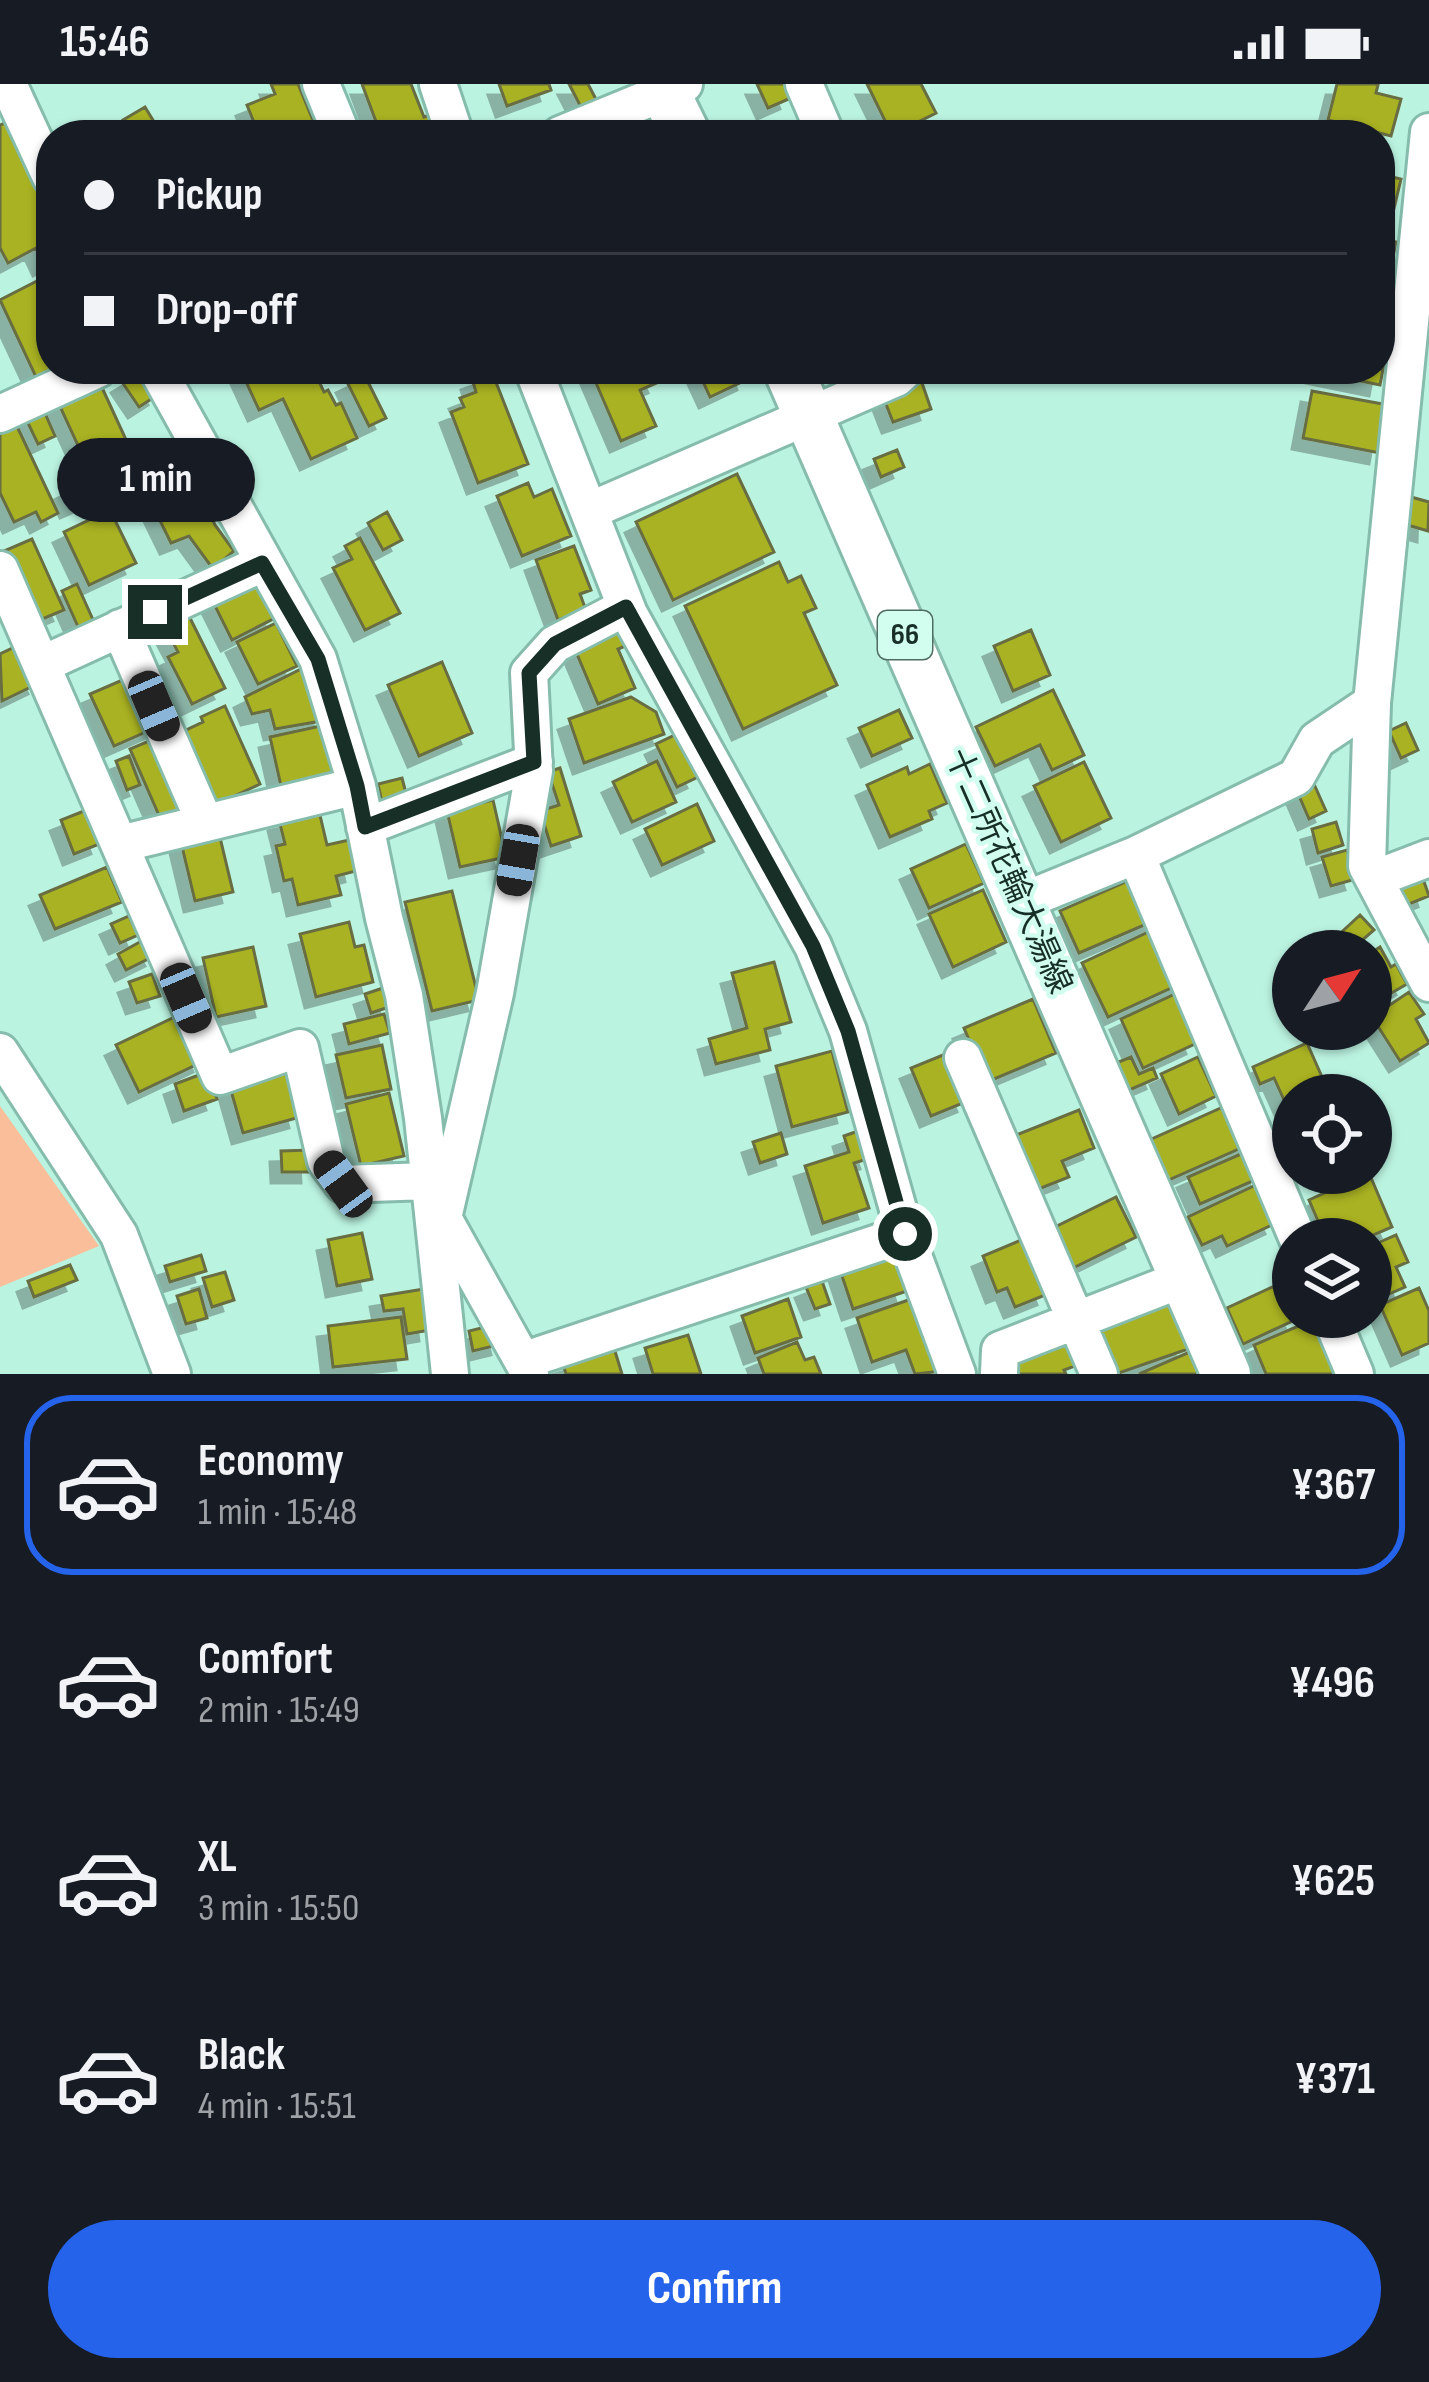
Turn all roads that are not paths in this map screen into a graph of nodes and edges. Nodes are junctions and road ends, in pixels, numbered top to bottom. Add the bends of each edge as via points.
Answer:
1 (8, 84) edge
2 (320, 84) edge
3 (438, 84) edge
4 (804, 84) edge
5 (670, 85) edge
6 (336, 120) edge
7 (450, 120) edge
8 (593, 120) edge
9 (681, 120) edge
10 (820, 120) edge
11 (1429, 132) edge
12 (36, 145) edge
13 (65, 384) edge
14 (165, 384) edge
15 (539, 384) edge
16 (795, 384) edge
17 (881, 384) edge
18 (808, 413) junction
19 (0, 414) edge
20 (589, 511) junction
21 (262, 563) junction
22 (0, 570) edge
23 (626, 607) junction
24 (120, 628) junction
25 (43, 664) junction
26 (1372, 704) junction
27 (534, 762) junction
28 (357, 786) junction
29 (205, 823) junction
30 (365, 827) junction
31 (120, 844) junction
32 (1136, 855) junction
33 (1429, 858) edge
34 (1374, 879) junction
35 (1021, 902) junction
36 (1429, 983) edge
37 (0, 1052) edge
38 (964, 1058) dead end
39 (428, 1180) junction
40 (443, 1218) junction
41 (1289, 1218) edge
42 (905, 1234) junction
43 (1185, 1278) junction
44 (1076, 1321) junction
45 (1340, 1338) edge
46 (528, 1367) edge
47 (172, 1374) edge
48 (450, 1374) edge
49 (957, 1374) edge
50 (999, 1374) edge
51 (1099, 1374) edge
52 (1226, 1374) edge
53 (1355, 1374) edge

1 - 12 street
2 - 6 street
3 - 7 street
4 - 10 street
5 - 8 street
5 - 9 main road
11 - 26 street
13 - 19 street
14 - 21 street
15 - 20 street
16 - 18 main road, 十二所花輪大湯線 / 66
17 - 18 street
18 - 20 street
18 - 35 main road, 十二所花輪大湯線 / 66
20 - 23 street
21 - 24 street
21 - 28 street via 318,659
22 - 25 street
23 - 27 street via 555,644 529,673
23 - 42 street via 813,946 848,1031
24 - 25 street
24 - 29 street
25 - 31 street
26 - 32 street via 1316,740 1296,777
26 - 34 street via 1367,866
27 - 30 street
27 - 40 street via 495,994
28 - 29 street
28 - 30 street
29 - 31 street
30 - 39 street via 404,995
31 - 39 street via 220,1076 300,1048 326,1161 343,1184
32 - 35 street
32 - 41 street
33 - 34 street
34 - 36 street
35 - 43 main road, 十二所花輪大湯線 / 66
37 - 47 street via 119,1235
38 - 44 street
39 - 40 street
39 - 48 street
40 - 46 street
42 - 46 street
42 - 49 street
43 - 44 street
43 - 52 main road, 十二所花輪大湯線 / 66
44 - 50 street via 1000,1350
44 - 51 street
45 - 53 street

